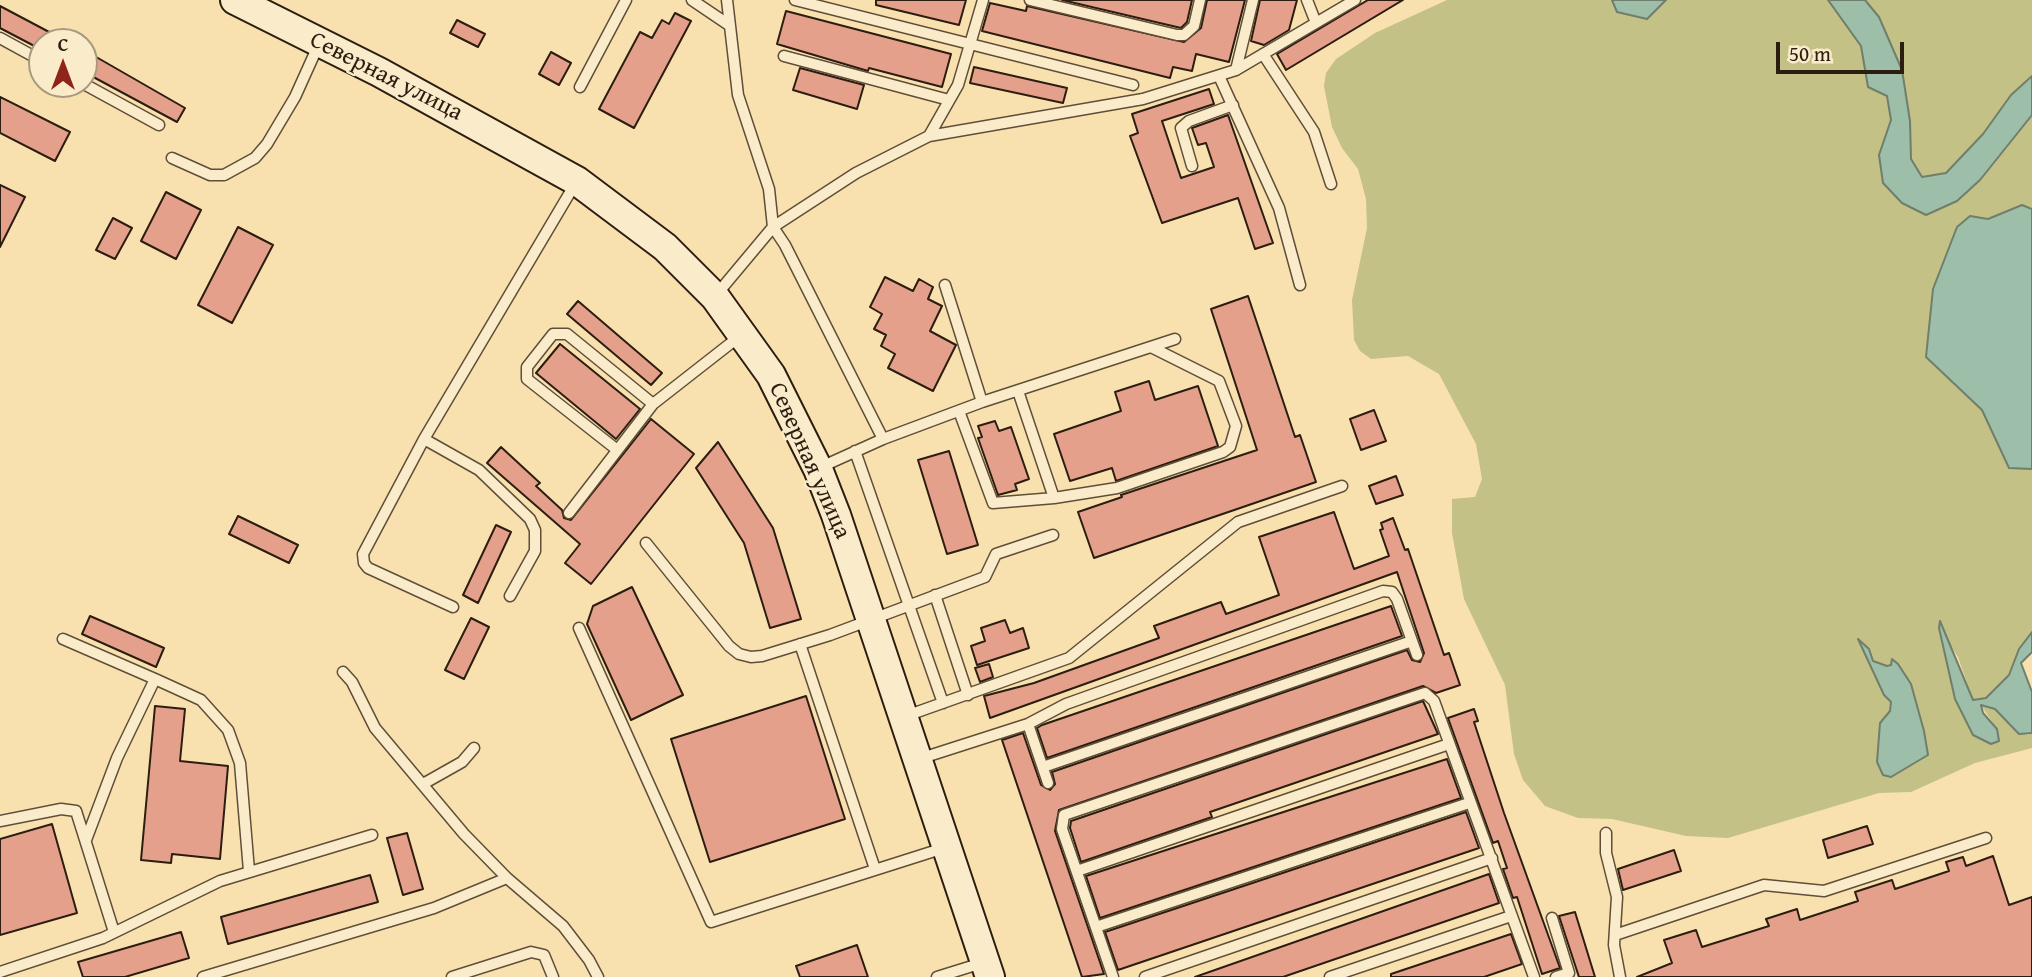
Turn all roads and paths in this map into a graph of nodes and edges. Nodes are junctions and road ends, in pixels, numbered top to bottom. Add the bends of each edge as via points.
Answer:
1 (235, 0) edge
2 (626, 0) edge
3 (692, 0) edge
4 (727, 0) edge
5 (795, 0) edge
6 (983, 0) edge
7 (1030, 0) edge
8 (1200, 0) edge
9 (1253, 0) edge
10 (1307, 0) edge
11 (1355, 0) edge
12 (1316, 23) junction
13 (729, 25) junction
14 (0, 38) edge
15 (320, 43) junction
16 (971, 46) junction
17 (28, 53) edge
18 (1263, 54) junction
19 (784, 56) dead end
20 (1236, 70) junction
21 (1219, 76) junction
22 (1133, 85) dead end
23 (580, 86) dead end
24 (98, 92) edge
25 (949, 100) junction
26 (1233, 105) junction
27 (159, 125) dead end
28 (929, 136) junction
29 (172, 158) dead end
30 (1192, 166) dead end
31 (577, 181) junction
32 (1331, 184) dead end
33 (773, 227) junction
34 (945, 285) dead end
35 (1300, 285) dead end
36 (715, 297) junction
37 (743, 334) junction
38 (1175, 339) dead end
39 (1151, 347) junction
40 (1018, 391) junction
41 (982, 402) junction
42 (653, 404) junction
43 (959, 411) junction
44 (424, 439) junction
45 (883, 439) junction
46 (616, 449) junction
47 (855, 451) junction
48 (818, 469) junction
49 (1342, 486) dead end
50 (1054, 498) junction
51 (569, 513) dead end
52 (1053, 535) dead end
53 (646, 543) dead end
54 (935, 595) junction
55 (510, 596) dead end
56 (908, 604) junction
57 (453, 607) dead end
58 (871, 619) junction
59 (579, 628) dead end
60 (63, 639) dead end
61 (1412, 642) junction
62 (800, 644) junction
63 (1416, 655) dead end
64 (343, 672) dead end
65 (155, 679) junction
66 (968, 695) junction
67 (943, 704) junction
68 (904, 717) junction
69 (1028, 724) junction
70 (1449, 744) junction
71 (474, 748) dead end
72 (918, 759) junction
73 (1043, 766) junction
74 (1048, 782) dead end
75 (423, 785) junction
76 (1469, 803) junction
77 (0, 821) edge
78 (1606, 833) dead end
79 (372, 835) dead end
80 (1986, 838) dead end
81 (86, 840) junction
82 (948, 847) junction
83 (1492, 858) junction
84 (875, 869) junction
85 (1077, 871) junction
86 (249, 872) junction
87 (507, 878) junction
88 (1511, 916) junction
89 (1552, 918) dead end
90 (1096, 927) junction
91 (114, 932) junction
92 (1615, 935) junction
93 (988, 969) edge
94 (0, 972) edge
95 (1571, 975) edge
96 (594, 976) edge
97 (1530, 976) edge
98 (203, 977) edge
99 (452, 977) edge
100 (554, 977) edge
101 (937, 977) edge
102 (1113, 977) edge
103 (1145, 977) edge
104 (1330, 977) edge
105 (1556, 977) edge
106 (1620, 977) edge

1 - 15 main road, Северная улица
2 - 23 lane
3 - 13 lane
4 - 13 lane
5 - 16 lane
6 - 16 lane
7 - 8 lane via 1177,35 1194,26
9 - 20 lane
10 - 12 lane
11 - 12 lane
12 - 18 lane
13 - 33 lane via 738,95 769,190
14 - 17 lane
15 - 29 lane via 295,97 255,158 224,175 209,175
15 - 31 main road, Северная улица
16 - 22 lane
16 - 25 lane
18 - 20 lane
18 - 32 lane via 1314,132
19 - 25 lane
20 - 21 lane
21 - 26 lane
21 - 28 lane via 1143,99
24 - 27 lane
25 - 28 lane
26 - 30 lane via 1181,128
26 - 35 lane via 1279,208
28 - 33 lane via 844,180
31 - 36 main road, Северная улица via 665,247
31 - 44 lane
33 - 36 lane
33 - 45 lane
34 - 41 lane
36 - 37 main road, Северная улица
37 - 42 lane
37 - 48 main road, Северная улица via 778,387
38 - 39 lane
39 - 40 lane
39 - 50 lane via 1219,381 1234,416 1230,447 1117,488
40 - 41 lane
40 - 50 lane
41 - 43 lane
42 - 46 lane
42 - 46 lane via 567,334 553,334 527,368 527,379
43 - 45 lane
43 - 50 lane via 993,503
44 - 55 lane via 480,470 530,519 535,551
44 - 57 lane via 363,555 364,563
45 - 47 lane
46 - 51 lane
47 - 48 lane
47 - 56 lane
48 - 58 main road, Северная улица
49 - 66 lane via 1238,522 1069,658
52 - 54 lane via 996,554 985,577
53 - 62 lane via 739,654 762,656
54 - 56 lane
54 - 66 lane
56 - 58 lane
56 - 67 lane
58 - 62 lane
58 - 68 main road, Северная улица
59 - 84 lane via 711,922
60 - 65 lane
61 - 63 lane
61 - 69 lane via 1397,598 1392,592 1383,592 1066,704
61 - 73 lane
62 - 84 lane
64 - 75 lane via 375,728
65 - 81 lane via 117,758
65 - 86 lane via 201,700 228,730 240,764
66 - 67 lane
67 - 68 lane
68 - 72 main road, Северная улица
69 - 72 lane
69 - 73 lane
70 - 76 lane
70 - 85 lane
70 - 85 lane via 1434,701 1425,693 1418,694 1070,811 1064,815 1062,829
71 - 75 lane via 463,762
72 - 82 main road, Северная улица
73 - 74 lane
75 - 87 lane
76 - 83 lane
76 - 90 lane
77 - 81 lane via 70,808 80,819
78 - 92 lane via 1617,897
79 - 86 lane
80 - 92 lane via 1825,891 1764,885
81 - 91 lane
82 - 84 lane
82 - 93 main road, Северная улица
83 - 88 lane
83 - 103 lane
85 - 90 lane
86 - 91 lane
87 - 96 lane via 563,926
87 - 98 lane via 434,908
88 - 97 lane
88 - 104 lane
89 - 95 lane
90 - 102 lane
91 - 94 lane
92 - 106 lane
93 - 101 lane
95 - 105 lane
99 - 100 lane via 531,952 544,955

